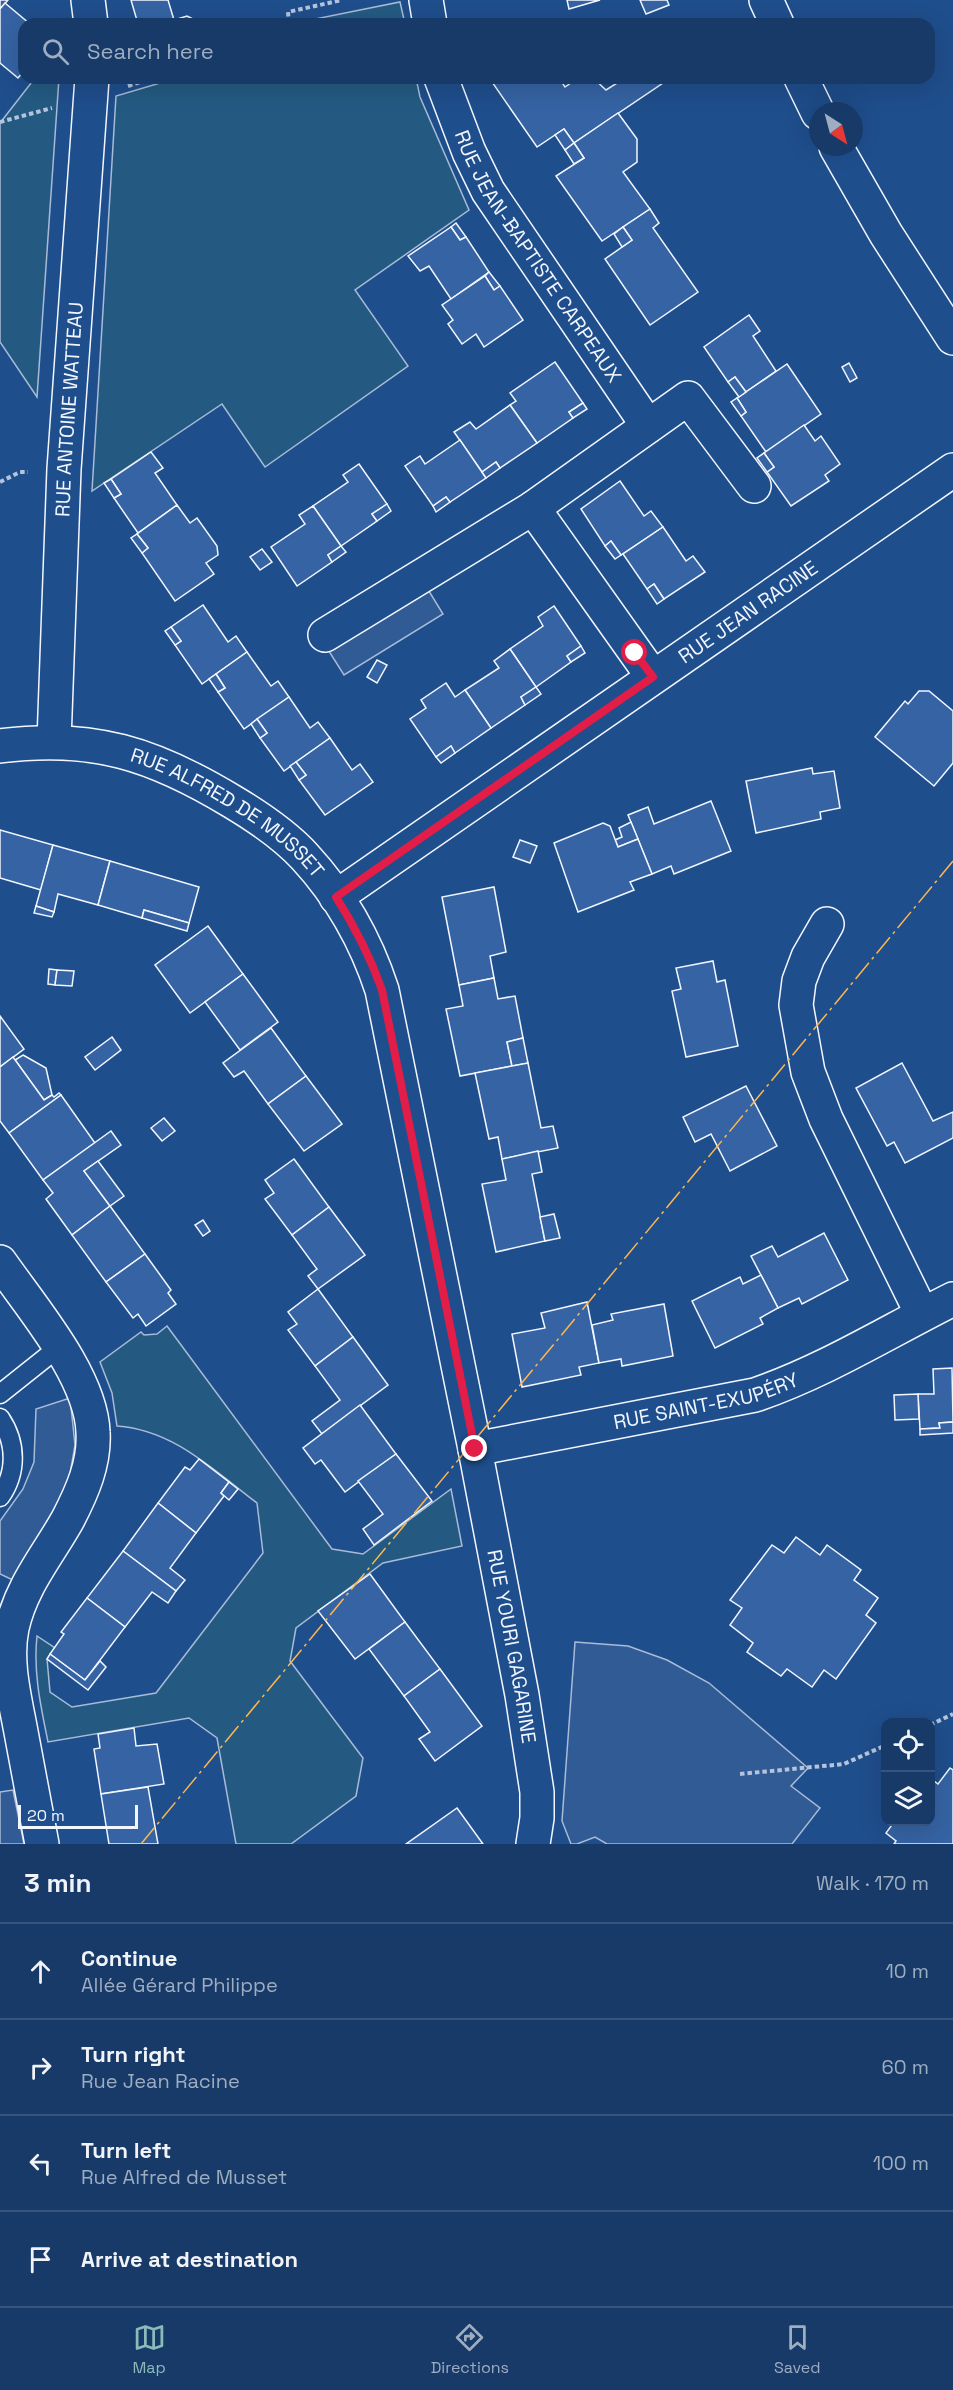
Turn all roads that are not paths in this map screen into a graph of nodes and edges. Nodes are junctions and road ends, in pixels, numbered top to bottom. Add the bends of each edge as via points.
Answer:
1 (88, 0) edge
2 (426, 0) edge
3 (766, 0) edge
4 (90, 18) edge
5 (429, 18) edge
6 (774, 18) edge
7 (443, 84) edge
8 (804, 84) edge
9 (91, 88) edge
10 (813, 102) edge
11 (841, 156) edge
12 (953, 338) edge
13 (648, 426) junction
14 (953, 470) edge
15 (754, 486) dead end
16 (533, 508) junction
17 (325, 635) dead end
18 (653, 677) junction
19 (54, 741) junction
20 (0, 746) edge
21 (336, 897) junction
22 (826, 924) dead end
23 (0, 1262) edge
24 (953, 1299) edge
25 (922, 1314) junction
26 (59, 1347) junction
27 (0, 1394) edge
28 (0, 1418) edge
29 (475, 1449) junction
30 (0, 1497) edge
31 (5, 1643) edge
32 (42, 1844) edge
33 (533, 1844) edge

1 - 4 street
2 - 5 street
3 - 6 street
7 - 13 street, RUE JEAN-BAPTISTE CARPEAUX via 488,191
8 - 10 street
9 - 19 street, RUE ANTOINE WATTEAU via 64,469
11 - 12 street
13 - 15 street via 688,398
13 - 16 street
14 - 18 street, RUE JEAN RACINE
16 - 17 street
16 - 18 street
18 - 21 street, RUE JEAN RACINE
19 - 20 street, RUE ALFRED DE MUSSET
19 - 21 street, RUE ALFRED DE MUSSET via 133,753 207,786 304,855
21 - 29 street, RUE ALFRED DE MUSSET via 362,940 382,990
22 - 25 street via 808,957 796,1005 808,1072 831,1130
23 - 26 street
24 - 25 street, RUE SAINT-EXUPÉRY
25 - 29 street, RUE SAINT-EXUPÉRY via 839,1360 755,1395
26 - 27 lane
26 - 31 street via 90,1411 92,1454 78,1499 35,1570
28 - 30 lane via 12,1446 14,1466 10,1484
29 - 33 street, RUE YOURI GAGARINE via 537,1792
31 - 32 street

